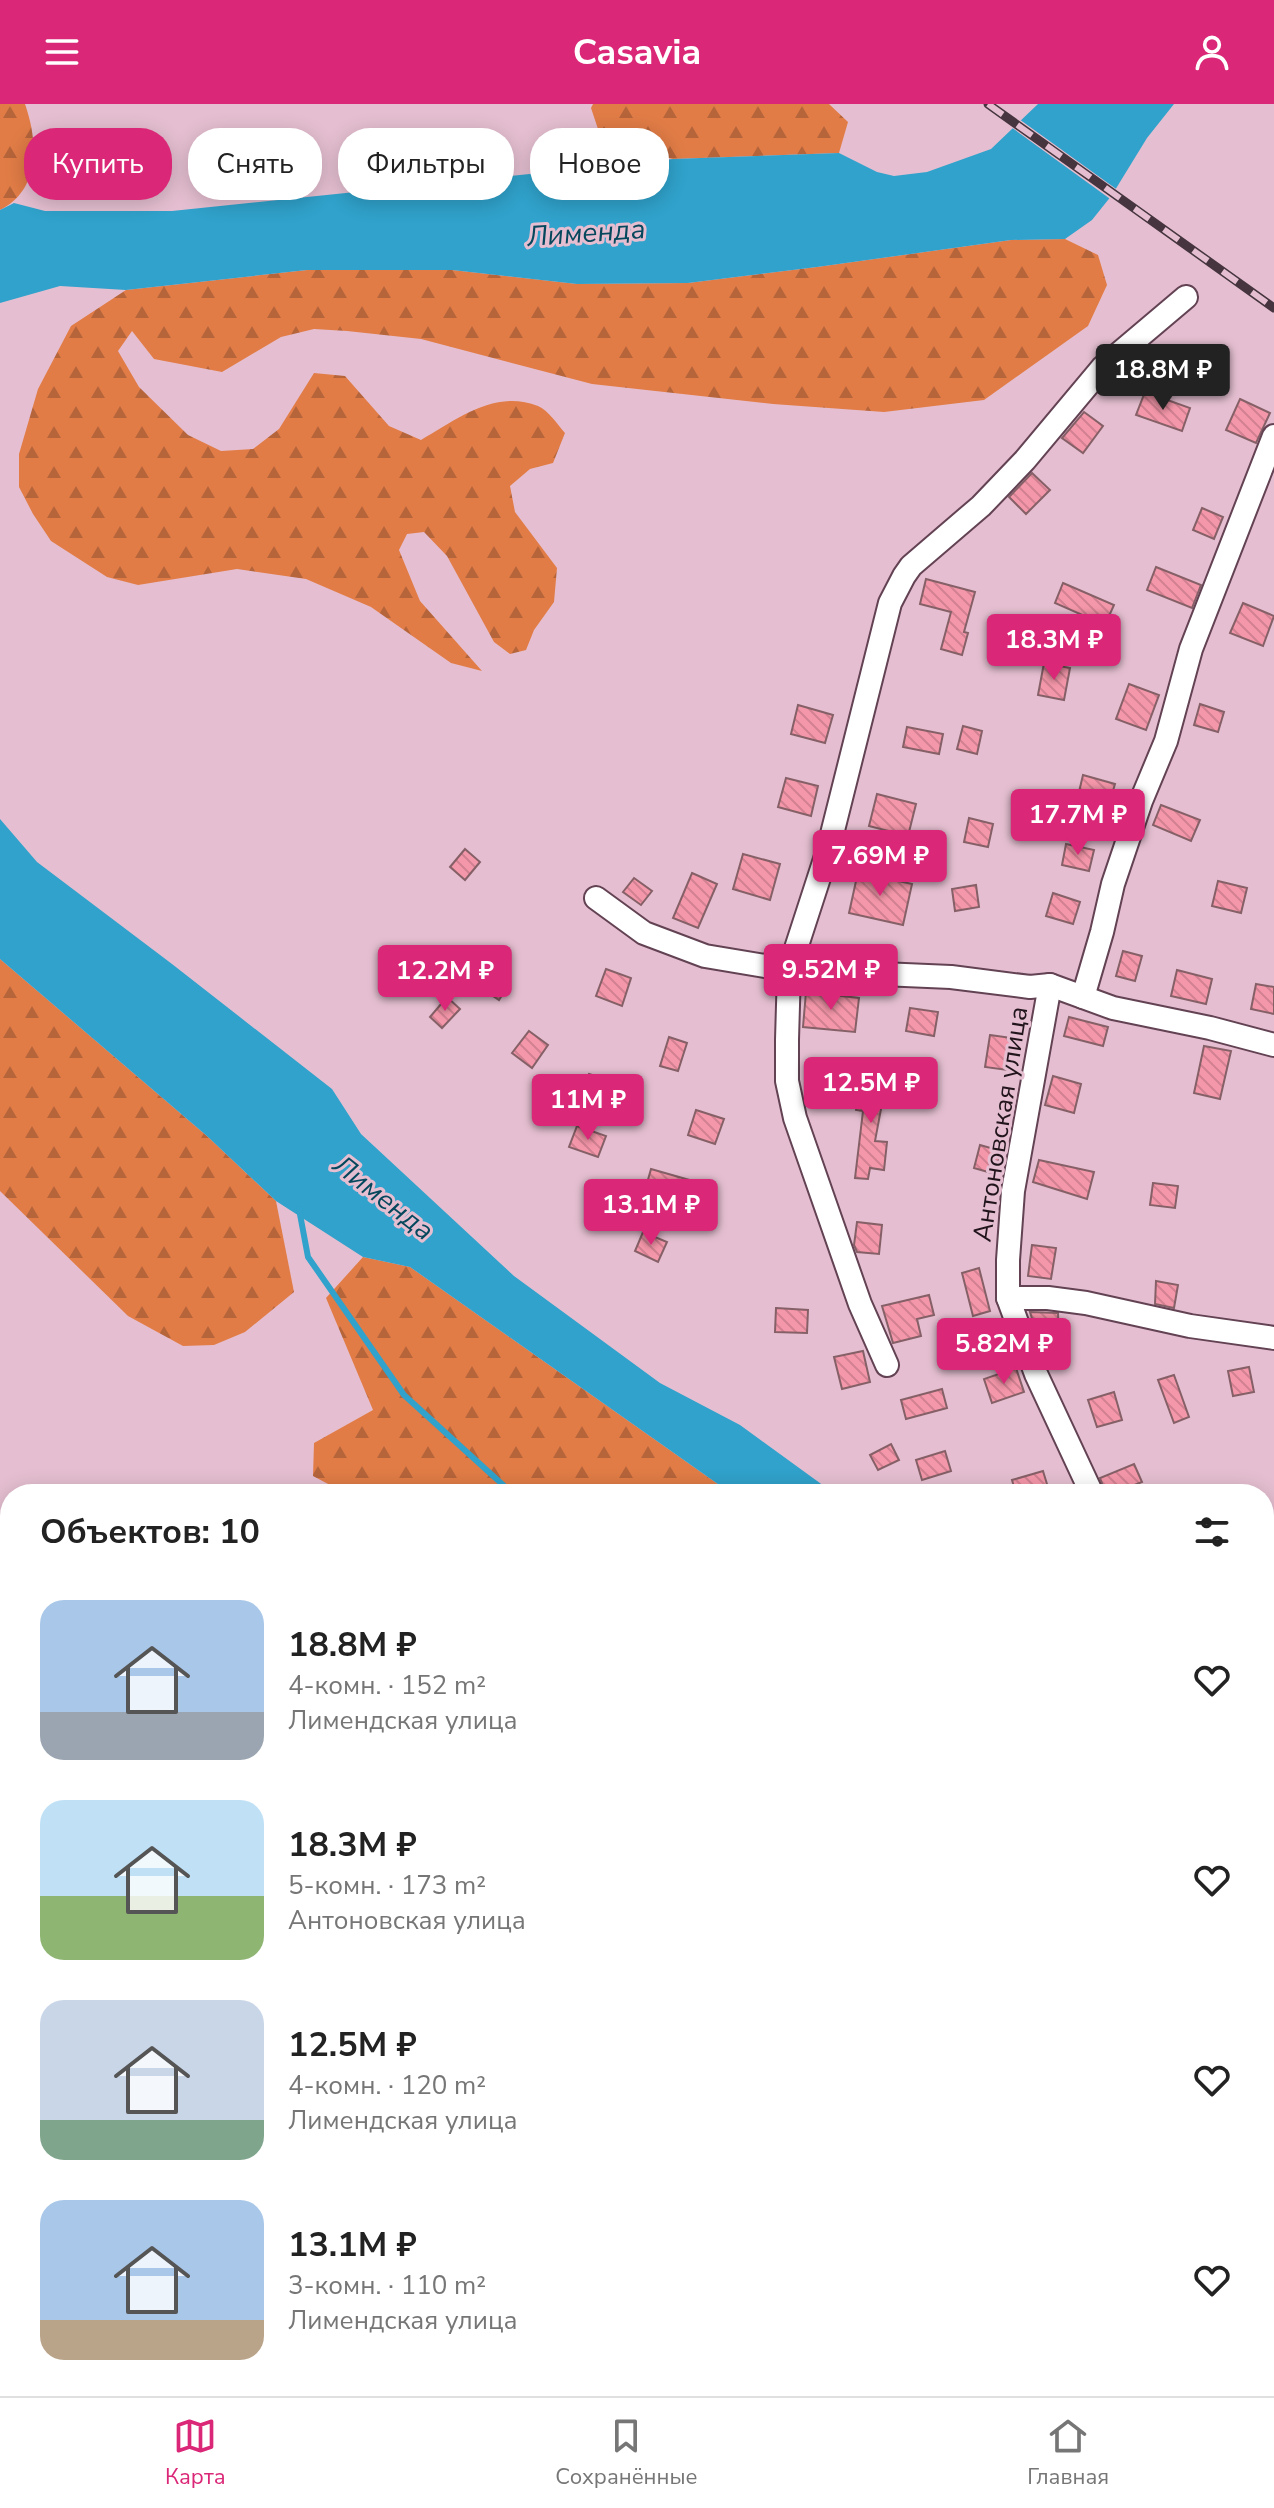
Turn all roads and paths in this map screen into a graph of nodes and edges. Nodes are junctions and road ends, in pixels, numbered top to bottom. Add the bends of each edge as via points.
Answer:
1 (1186, 297) dead end
2 (1274, 436) edge
3 (596, 898) dead end
4 (789, 970) junction
5 (1050, 985) junction
6 (1083, 997) junction
7 (1274, 1045) edge
8 (1008, 1298) junction
9 (1274, 1338) edge
10 (887, 1365) dead end
11 (1087, 1484) edge

1 - 4 street via 1102,368 1025,460 911,566 896,588 819,881
2 - 6 street via 1191,649 1166,741 1113,884
3 - 4 street via 644,933 705,956
4 - 5 street
4 - 10 street via 787,1081 795,1118 860,1304
5 - 6 street
5 - 8 street, Антоновская улица via 1013,1191
6 - 7 street
8 - 9 street via 1086,1303
8 - 11 street, Антоновская улица via 1036,1374

